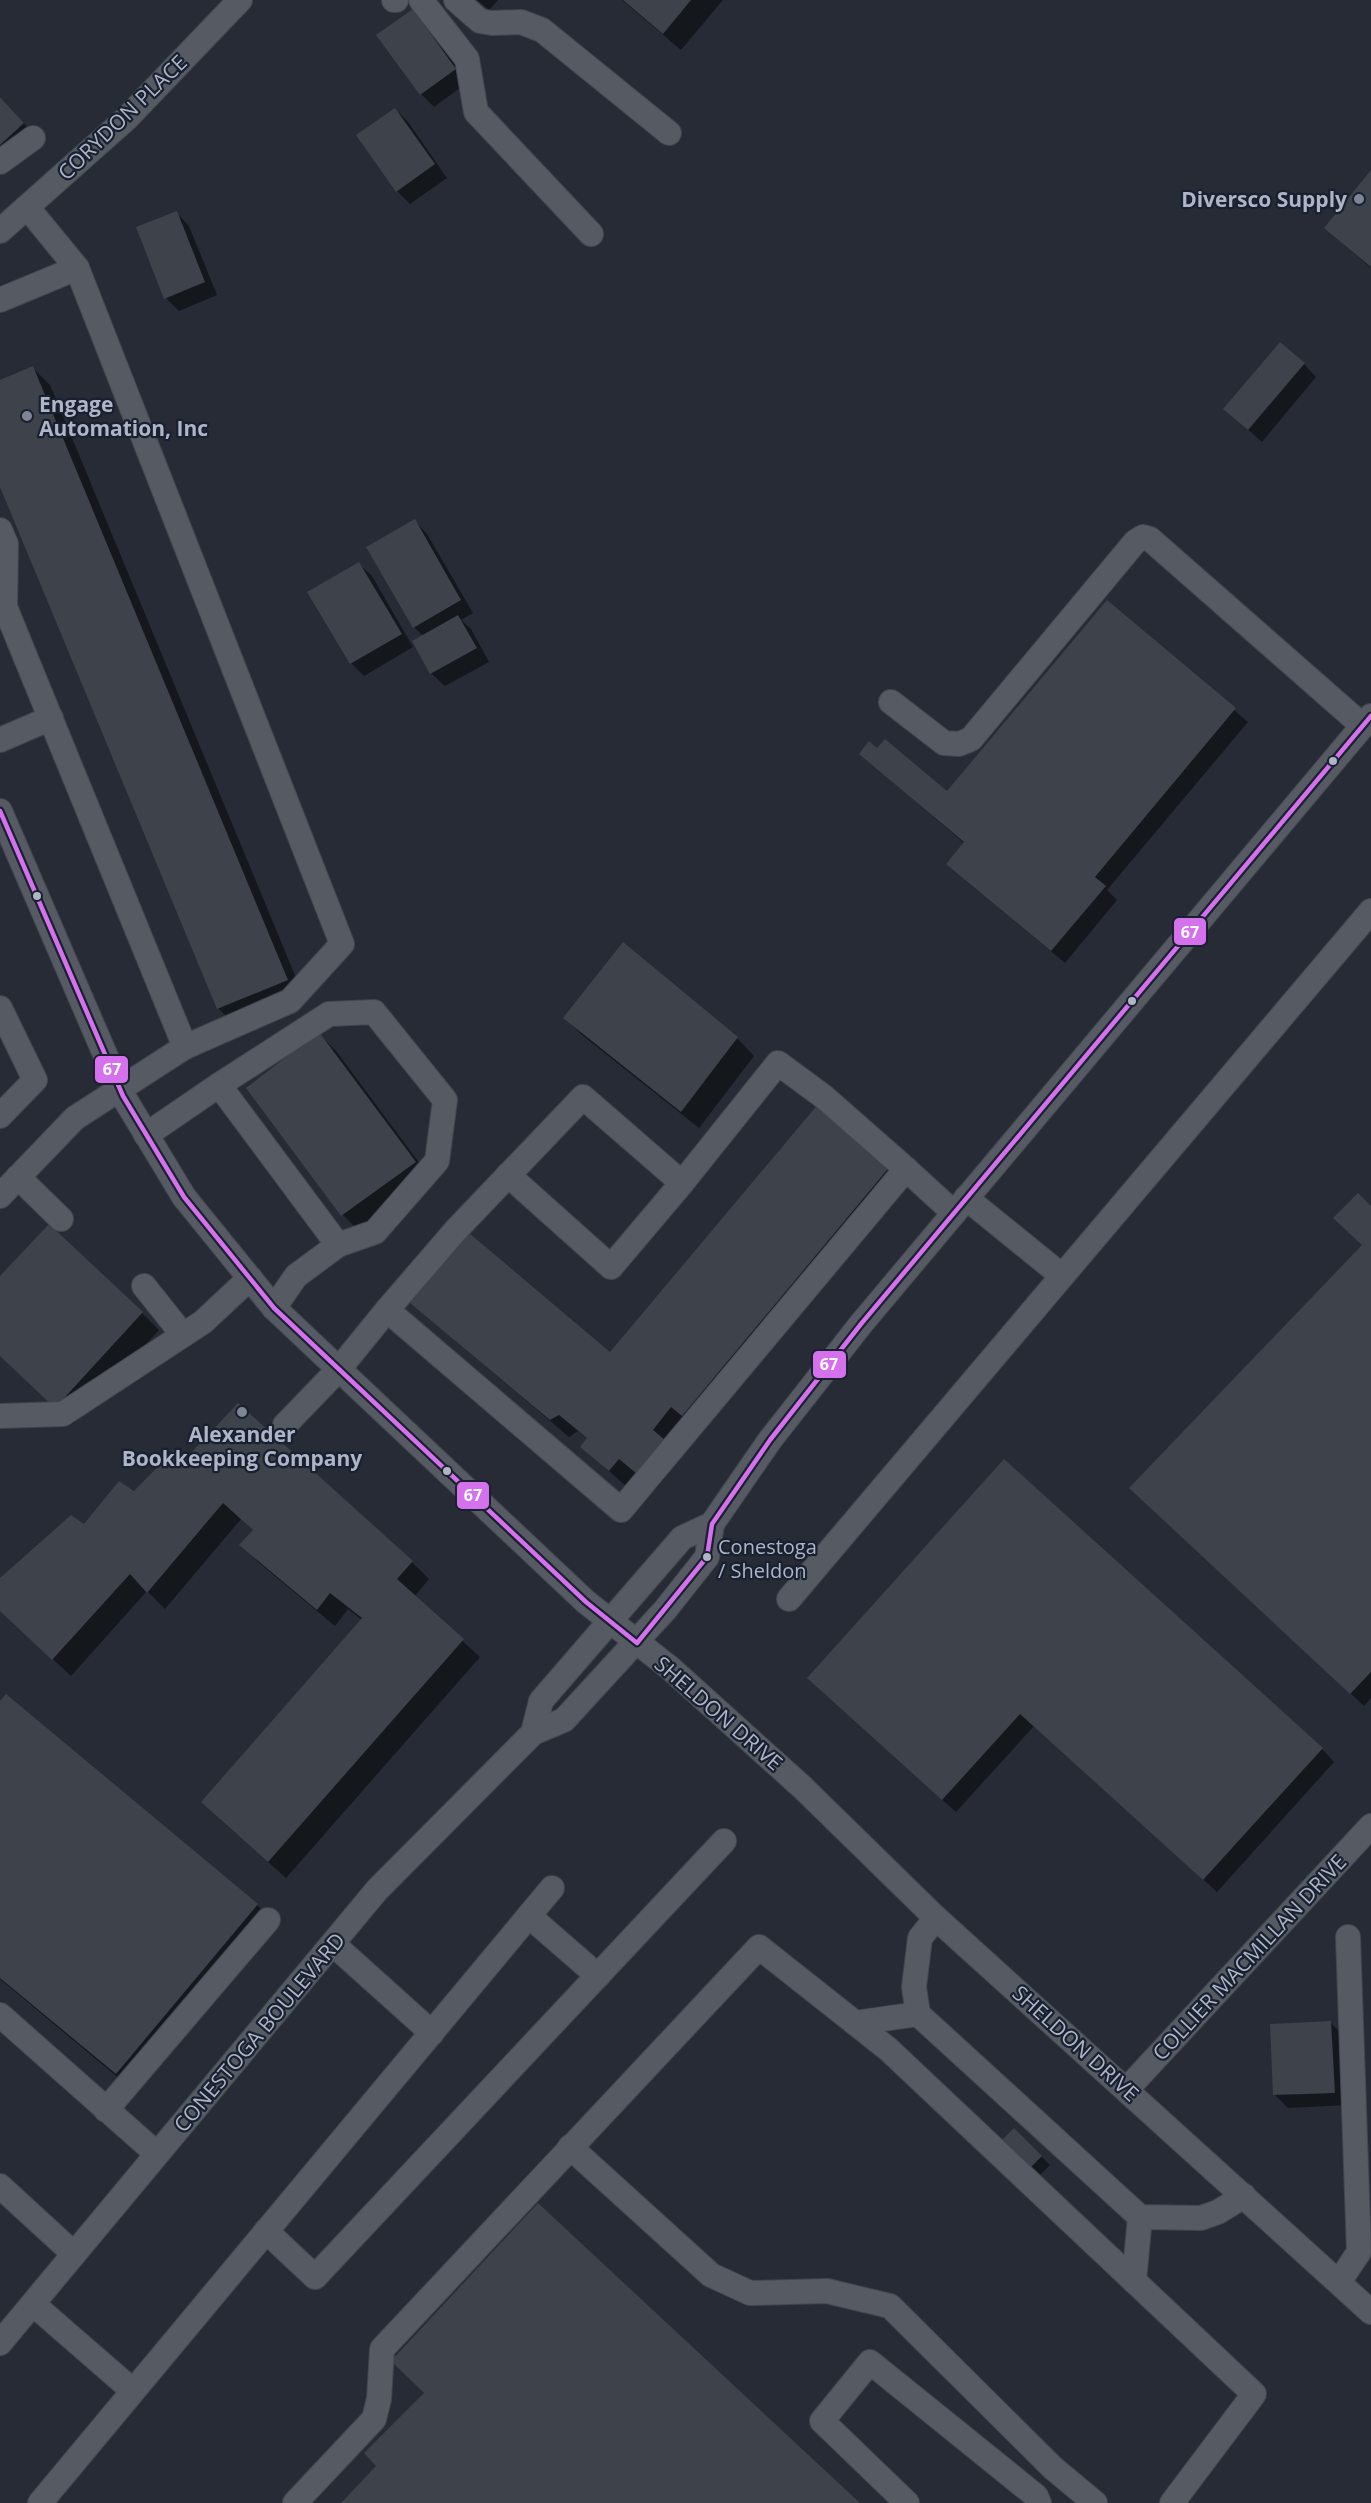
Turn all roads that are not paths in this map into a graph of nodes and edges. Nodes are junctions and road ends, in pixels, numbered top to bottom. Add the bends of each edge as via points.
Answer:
1 (240, 0) edge
2 (421, 0) edge
3 (456, 0) edge
4 (669, 133) dead end
5 (33, 138) dead end
6 (0, 162) edge
7 (27, 207) junction
8 (0, 231) edge
9 (591, 234) dead end
10 (77, 268) junction
11 (0, 300) edge
12 (0, 530) edge
13 (891, 702) dead end
14 (51, 718) junction
15 (1367, 721) edge
16 (0, 740) edge
17 (0, 811) edge
18 (1371, 911) edge
19 (0, 1008) edge
20 (184, 1047) junction
21 (219, 1085) junction
22 (120, 1090) junction
23 (0, 1116) edge
24 (146, 1135) junction
25 (906, 1169) junction
26 (508, 1175) junction
27 (682, 1183) junction
28 (6, 1187) edge
29 (960, 1205) junction
30 (61, 1219) dead end
31 (338, 1245) junction
32 (1061, 1275) junction
33 (250, 1278) junction
34 (144, 1286) dead end
35 (274, 1308) junction
36 (387, 1310) junction
37 (183, 1335) junction
38 (339, 1369) junction
39 (0, 1416) edge
40 (285, 1425) dead end
41 (712, 1524) junction
42 (789, 1599) dead end
43 (611, 1623) junction
44 (637, 1643) junction
45 (532, 1733) junction
46 (1371, 1826) edge
47 (724, 1841) dead end
48 (552, 1888) dead end
49 (530, 1916) junction
50 (936, 1918) junction
51 (268, 1920) dead end
52 (1348, 1937) dead end
53 (333, 1944) junction
54 (598, 1976) junction
55 (918, 2014) junction
56 (0, 2015) edge
57 (855, 2023) junction
58 (432, 2033) junction
59 (1127, 2089) junction
60 (106, 2110) junction
61 (570, 2147) junction
62 (157, 2154) junction
63 (0, 2186) edge
64 (1244, 2196) junction
65 (1140, 2217) junction
66 (266, 2230) junction
67 (74, 2254) junction
68 (1134, 2281) junction
69 (1339, 2282) junction
70 (33, 2304) junction
71 (1371, 2312) edge
72 (0, 2343) edge
73 (132, 2391) junction
74 (40, 2503) edge
75 (296, 2503) edge
76 (907, 2503) edge
77 (1039, 2503) edge
78 (1095, 2503) edge
79 (1172, 2503) edge

1 - 7 street, CORYDON PLACE via 127,118
2 - 9 street via 467,59 476,112
3 - 4 street via 480,21 521,22 542,30
5 - 6 street
7 - 8 street, CORYDON PLACE
7 - 10 street
10 - 11 street
10 - 20 street via 342,944 290,1001
12 - 14 street via 6,544 5,607
13 - 15 street via 944,743 959,744 971,739 1143,537
14 - 16 street
14 - 20 street
15 - 29 street, CONESTOGA BOULEVARD
17 - 22 street, SHELDON DRIVE
18 - 32 street
19 - 23 street via 35,1080
20 - 22 street
21 - 24 street
21 - 31 street
21 - 31 street via 329,1014 374,1012 444,1100 437,1161 375,1232
22 - 24 street, SHELDON DRIVE
22 - 28 street via 75,1118
24 - 33 street, SHELDON DRIVE via 184,1197
25 - 27 street via 824,1097 778,1064
25 - 29 street
25 - 36 street via 621,1510
26 - 27 street via 583,1097
26 - 27 street via 611,1267
26 - 36 street
28 - 30 street
29 - 32 street
29 - 41 street, CONESTOGA BOULEVARD via 777,1431
31 - 35 street via 296,1276
32 - 42 street
33 - 35 street, SHELDON DRIVE
33 - 37 street via 203,1322
34 - 37 street
35 - 38 street, SHELDON DRIVE
36 - 38 street
37 - 39 street via 63,1414
38 - 40 street
38 - 43 street, SHELDON DRIVE
41 - 43 street, CONESTOGA BOULEVARD via 682,1538
41 - 44 street, CONESTOGA BOULEVARD via 707,1557
43 - 44 street, SHELDON DRIVE
43 - 45 street, CONESTOGA BOULEVARD via 541,1701
44 - 45 street, CONESTOGA BOULEVARD via 564,1720
44 - 50 street, SHELDON DRIVE via 802,1787
45 - 53 street, CONESTOGA BOULEVARD via 377,1890
46 - 59 street, COLLIER MACMILLAN DRIVE
47 - 54 street
48 - 49 street
49 - 54 street
49 - 58 street
50 - 55 street via 920,1938 914,1987
50 - 59 street, SHELDON DRIVE
51 - 60 street
52 - 69 street via 1359,2252
53 - 58 street
53 - 62 street, CONESTOGA BOULEVARD
54 - 66 street via 315,2277
55 - 57 street
55 - 65 street
56 - 60 street
57 - 61 street via 759,1947
57 - 68 street via 888,2049
58 - 66 street
59 - 64 street, SHELDON DRIVE
60 - 62 street
61 - 75 street via 382,2349 374,2419
61 - 78 street via 711,2275 750,2293 827,2291 890,2306 1053,2468
62 - 67 street, CONESTOGA BOULEVARD
63 - 67 street
64 - 65 street via 1201,2218
64 - 69 street, SHELDON DRIVE
65 - 68 street
66 - 73 street
67 - 70 street, CONESTOGA BOULEVARD
68 - 79 street via 1254,2394
69 - 71 street, SHELDON DRIVE
70 - 72 street, CONESTOGA BOULEVARD
70 - 73 street
73 - 74 street
76 - 77 street via 822,2421 870,2362 1036,2496

